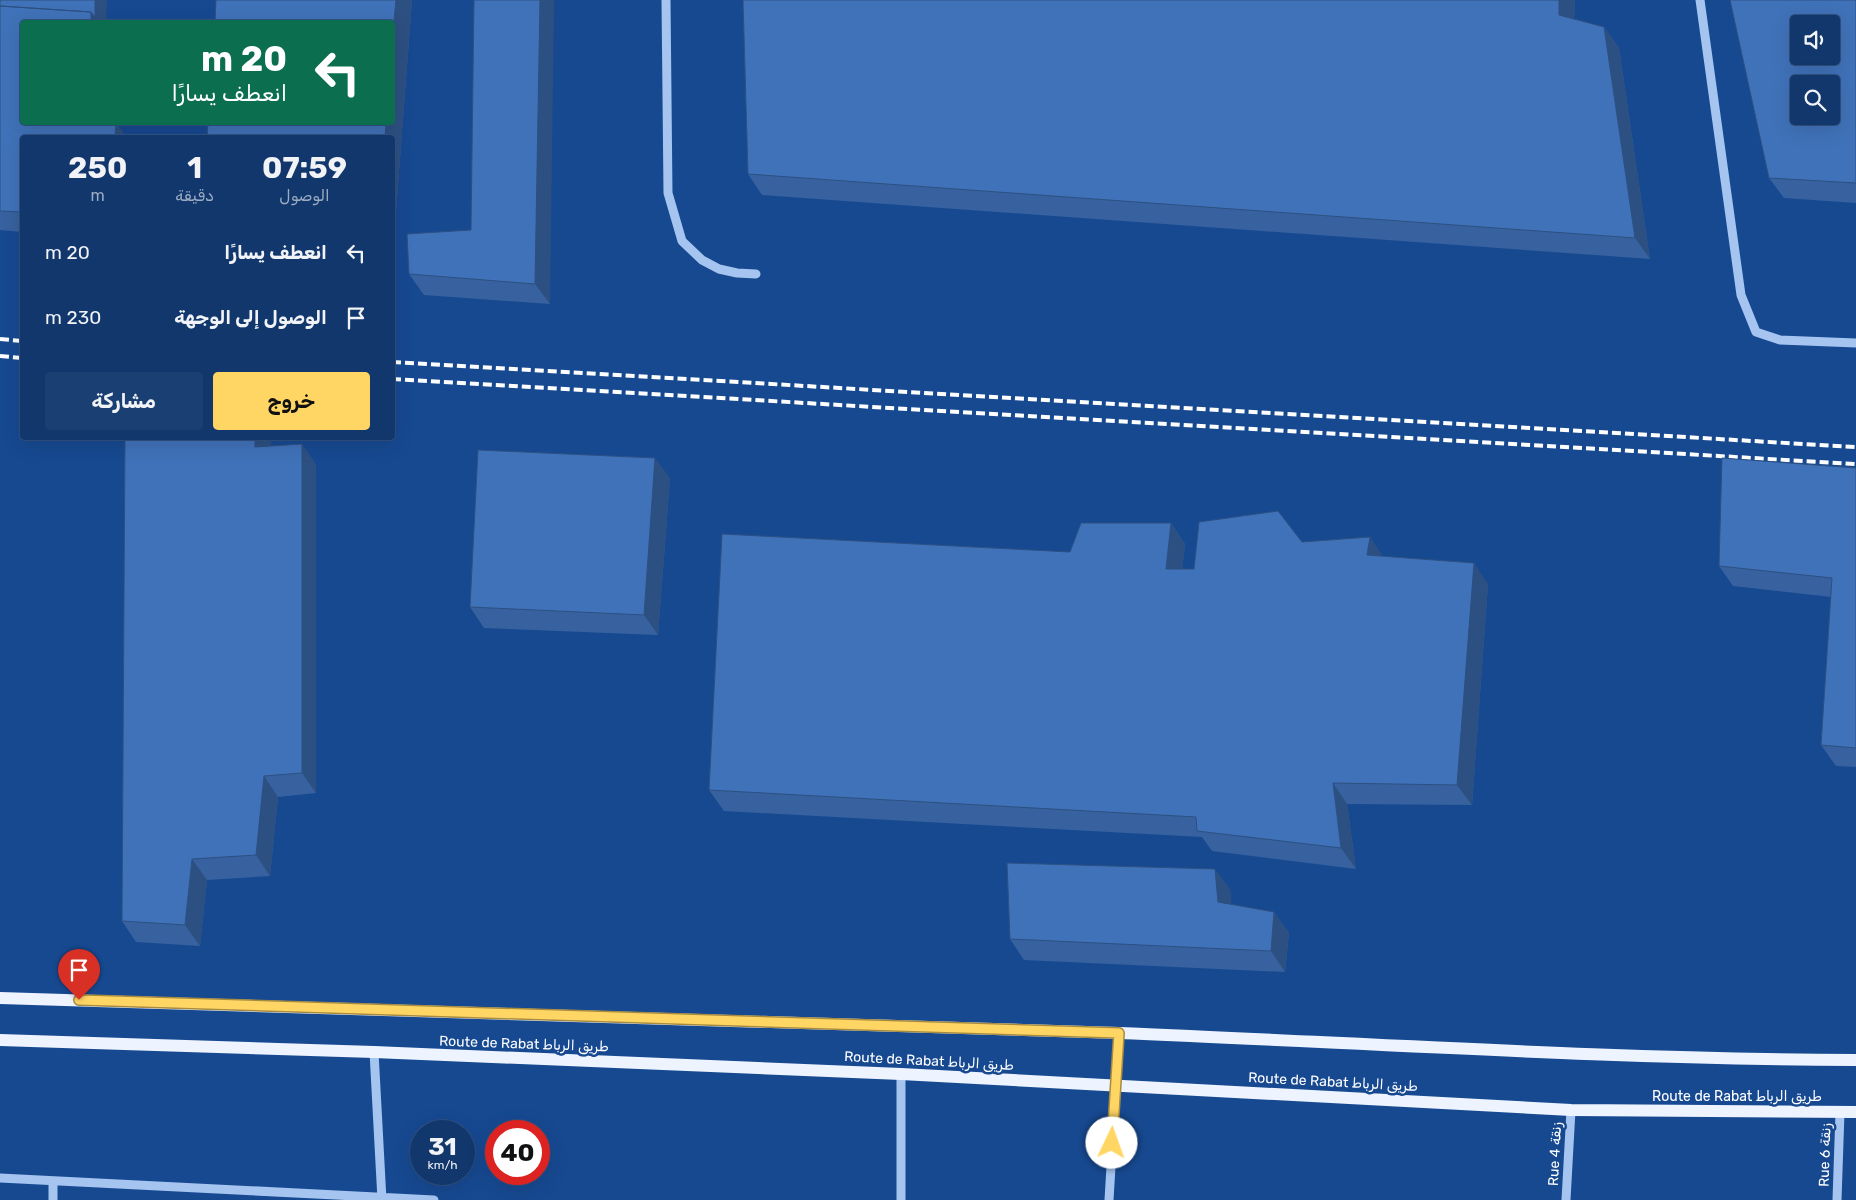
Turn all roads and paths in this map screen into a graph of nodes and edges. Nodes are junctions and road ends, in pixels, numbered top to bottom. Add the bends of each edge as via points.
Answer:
1 (666, 0) edge
2 (1700, 0) edge
3 (756, 274) dead end
4 (1856, 343) edge
5 (0, 998) edge
6 (1119, 1033) junction
7 (0, 1040) edge
8 (374, 1052) junction
9 (1856, 1060) edge
10 (901, 1074) junction
11 (1115, 1086) junction
12 (1571, 1110) junction
13 (1840, 1112) junction
14 (1856, 1112) edge
15 (0, 1178) edge
16 (53, 1182) junction
17 (382, 1198) edge
18 (54, 1200) edge
19 (434, 1200) edge
20 (901, 1200) edge
21 (1109, 1200) edge
22 (1566, 1200) edge
23 (1837, 1200) edge

1 - 3 street via 668,193 682,240 702,260 719,269 737,274
2 - 4 street via 1741,296 1756,332 1780,340
5 - 6 main road
6 - 9 main road via 1577,1054
6 - 11 street
7 - 8 main road, Route de Rabat طريق الرباط
8 - 10 main road, Route de Rabat طريق الرباط
8 - 17 street
10 - 11 main road, Route de Rabat طريق الرباط
10 - 20 street
11 - 12 main road, Route de Rabat طريق الرباط
11 - 21 street
12 - 13 main road, Route de Rabat طريق الرباط
12 - 22 street, Rue 4 زنقة
13 - 14 main road, Route de Rabat طريق الرباط
13 - 23 street, Rue 6 زنقة
15 - 16 street
16 - 17 street
16 - 18 street
17 - 19 street

